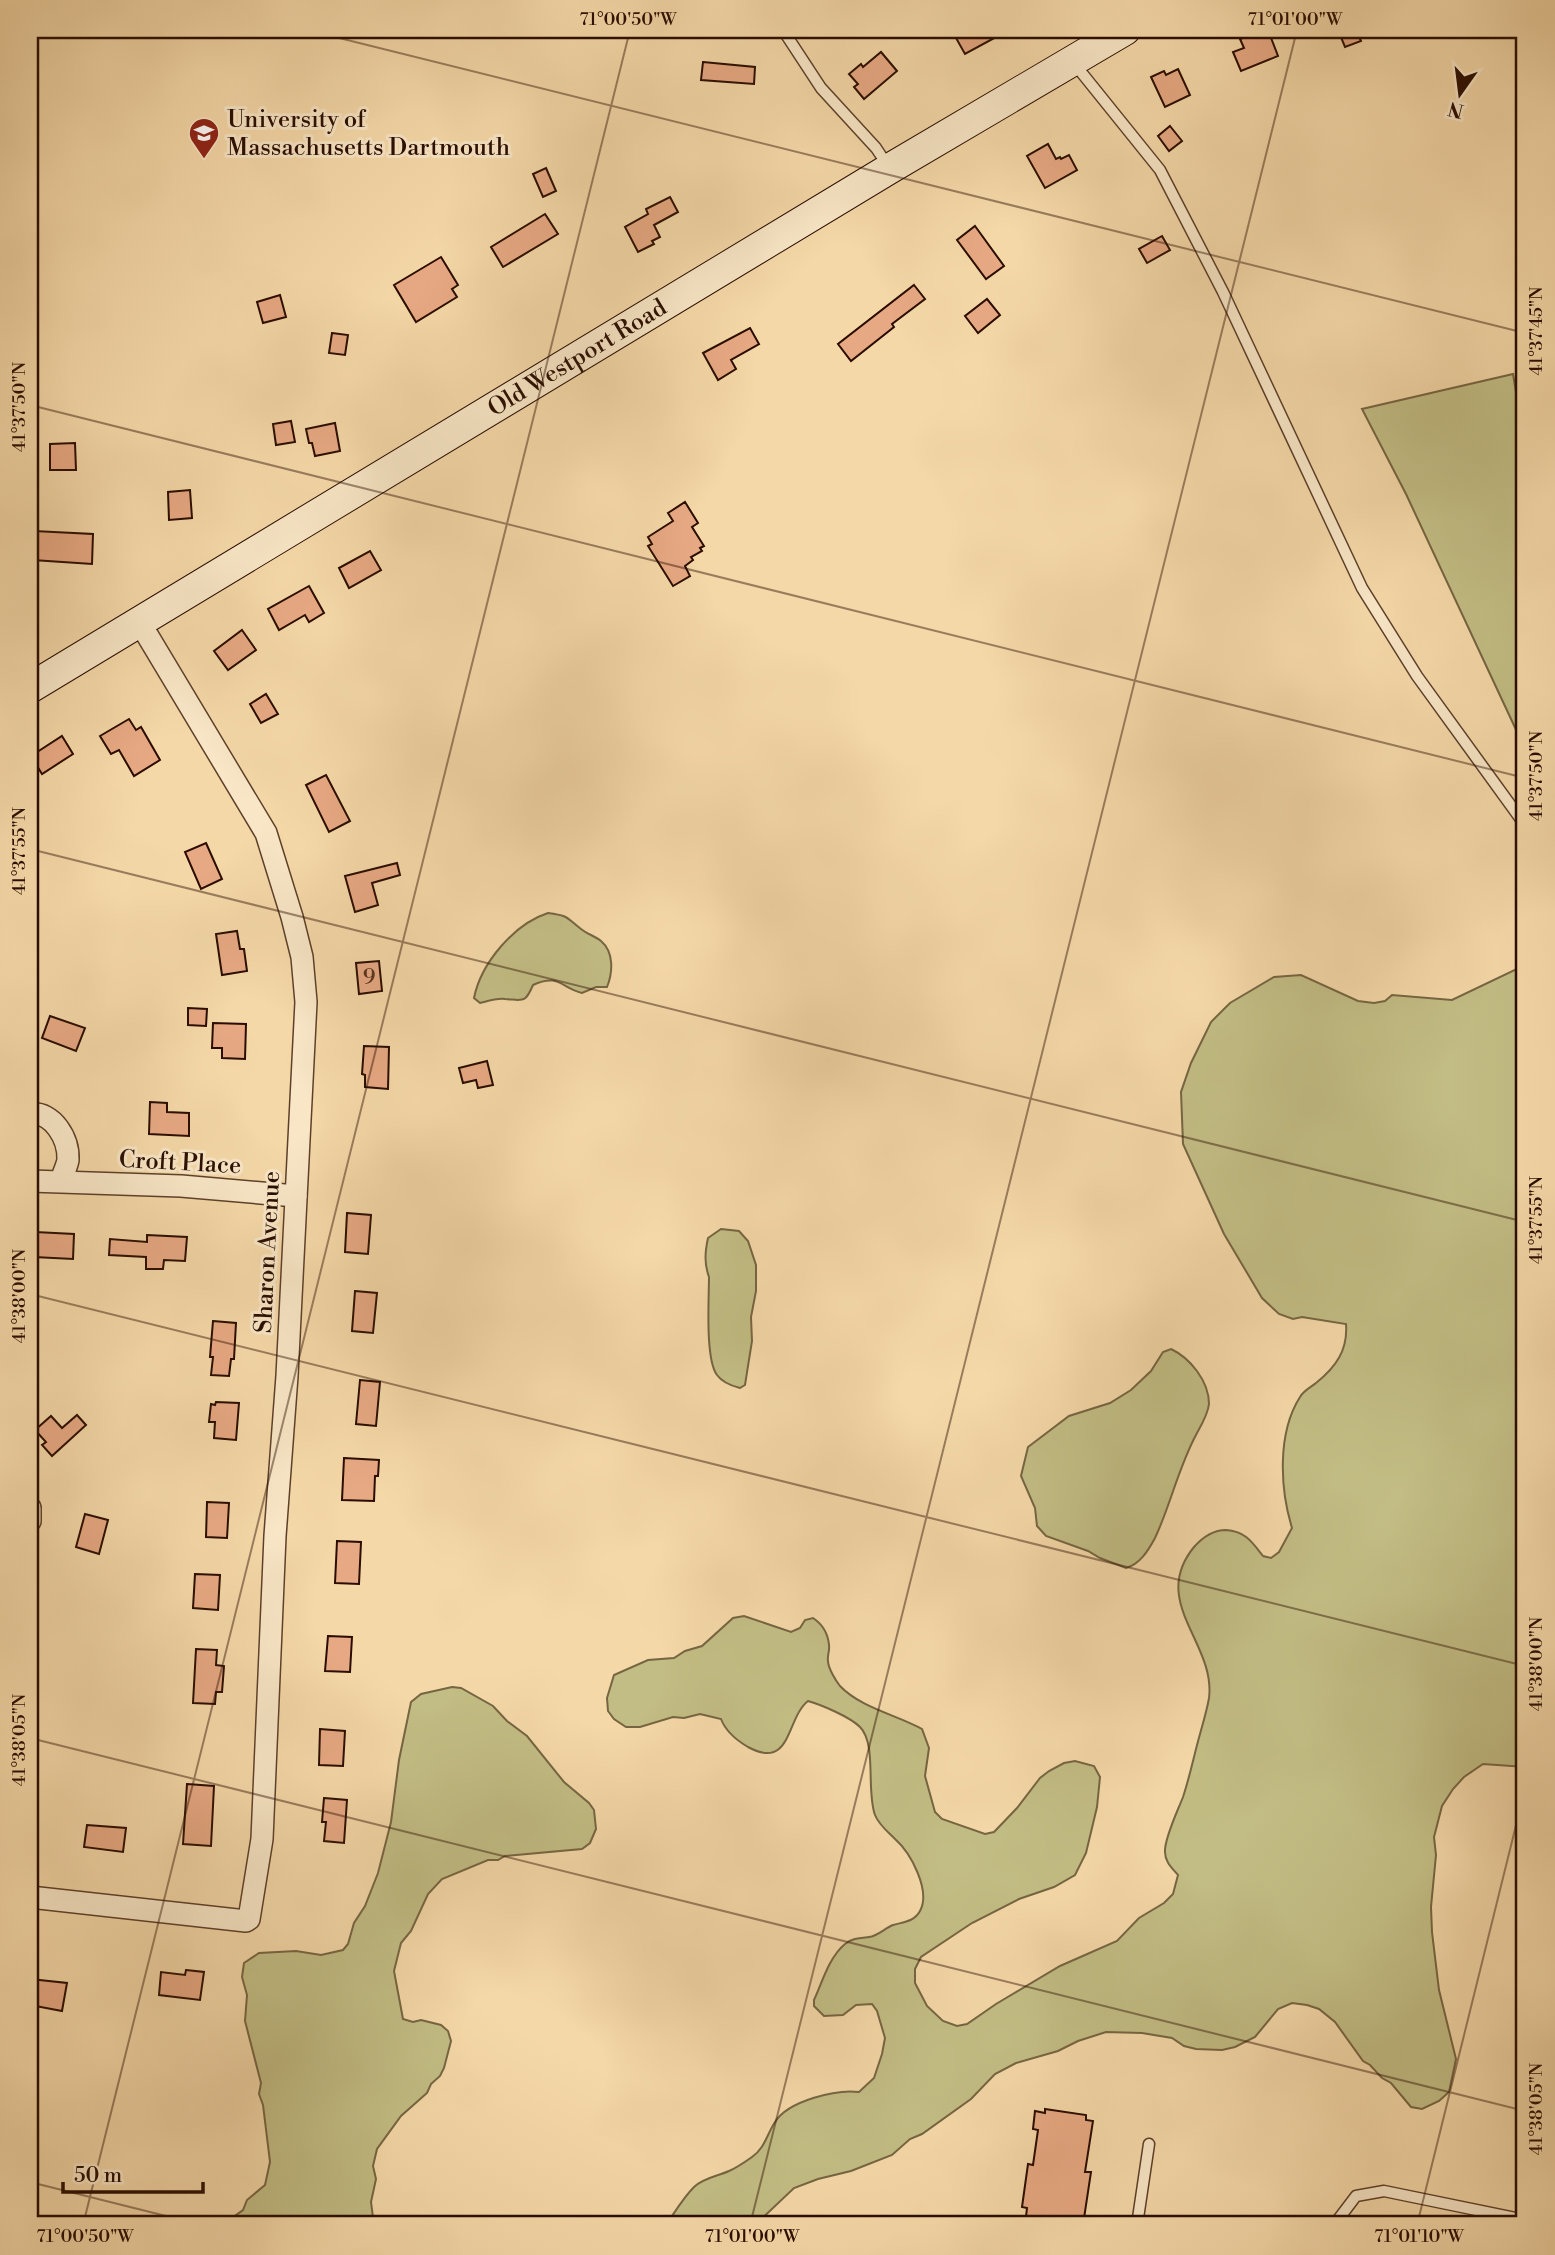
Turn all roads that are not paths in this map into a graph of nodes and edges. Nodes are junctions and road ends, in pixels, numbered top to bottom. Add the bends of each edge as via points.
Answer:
1 (783, 30) edge
2 (1125, 30) edge
3 (1072, 60) junction
4 (889, 169) junction
5 (140, 623) junction
6 (30, 688) edge
7 (1525, 825) edge
8 (30, 1114) edge
9 (30, 1181) edge
10 (61, 1181) junction
11 (296, 1196) junction
12 (30, 1508) edge
13 (30, 1521) edge
14 (30, 1897) edge
15 (1149, 2144) dead end
16 (1525, 2220) edge
17 (1137, 2225) edge
18 (1334, 2225) edge

1 - 4 lane via 821,88 876,148
2 - 3 main road, Old Westport Road
3 - 4 main road, Old Westport Road
3 - 7 lane via 1160,170 1223,292 1362,588 1417,676
4 - 5 main road, Old Westport Road
5 - 6 main road, Old Westport Road
5 - 11 street, Sharon Avenue via 266,833 292,916 306,1002
8 - 10 street via 51,1119 63,1136 68,1159
9 - 10 street, Croft Place
10 - 11 street, Croft Place
11 - 14 street, Sharon Avenue via 262,1839 249,1919
12 - 13 street
15 - 17 lane
16 - 18 lane via 1384,2191 1356,2196

